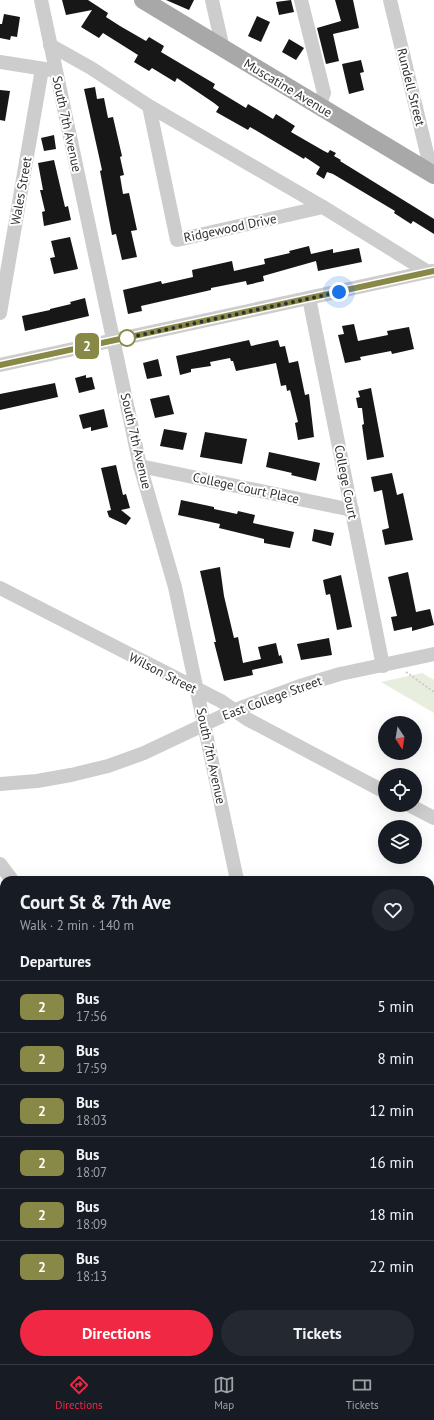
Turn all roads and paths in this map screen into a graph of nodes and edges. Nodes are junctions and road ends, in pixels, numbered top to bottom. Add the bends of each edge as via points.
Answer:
1 (41, 0) edge
2 (143, 0) edge
3 (212, 0) edge
4 (301, 0) edge
5 (390, 0) edge
6 (50, 45) junction
7 (223, 49) junction
8 (0, 62) edge
9 (49, 70) junction
10 (149, 106) junction
11 (319, 106) junction
12 (433, 174) edge
13 (323, 207) junction
14 (431, 272) edge
15 (309, 298) junction
16 (0, 313) edge
17 (113, 341) junction
18 (0, 365) edge
19 (140, 466) junction
20 (352, 510) junction
21 (1, 590) edge
22 (434, 654) edge
23 (388, 665) junction
24 (196, 690) junction
25 (434, 692) edge
26 (235, 710) junction
27 (204, 725) junction
28 (0, 784) edge
29 (378, 788) edge
30 (422, 812) edge
31 (434, 818) edge
32 (0, 864) edge
33 (9, 876) edge
34 (236, 876) edge

1 - 6 street, South 7th Avenue
2 - 7 main road, Muscatine Avenue
3 - 7 street
4 - 11 street via 324,93
5 - 12 street, Rundell Street
6 - 9 street, South 7th Avenue
6 - 10 street
7 - 11 main road, Muscatine Avenue
8 - 9 street
9 - 16 street, Wales Street
9 - 17 street, South 7th Avenue
10 - 13 street
10 - 13 street, Ridgewood Drive via 177,240
11 - 12 main road, Muscatine Avenue
13 - 14 street
14 - 15 street
15 - 17 street
15 - 20 street, College Court
17 - 18 street
17 - 19 street, South 7th Avenue
19 - 20 street, College Court Place
19 - 24 street, South 7th Avenue via 175,587
20 - 23 street, College Court
21 - 24 street, Wilson Street
22 - 23 street, East College Street
23 - 25 path
23 - 26 street, East College Street via 340,674
24 - 26 street, Wilson Street
24 - 27 street, South 7th Avenue
26 - 27 street, East College Street
26 - 29 street, Wilson Street via 247,719
27 - 28 street, East College Street via 144,753 108,766 37,781
27 - 34 street, South 7th Avenue
30 - 31 street
32 - 33 street

